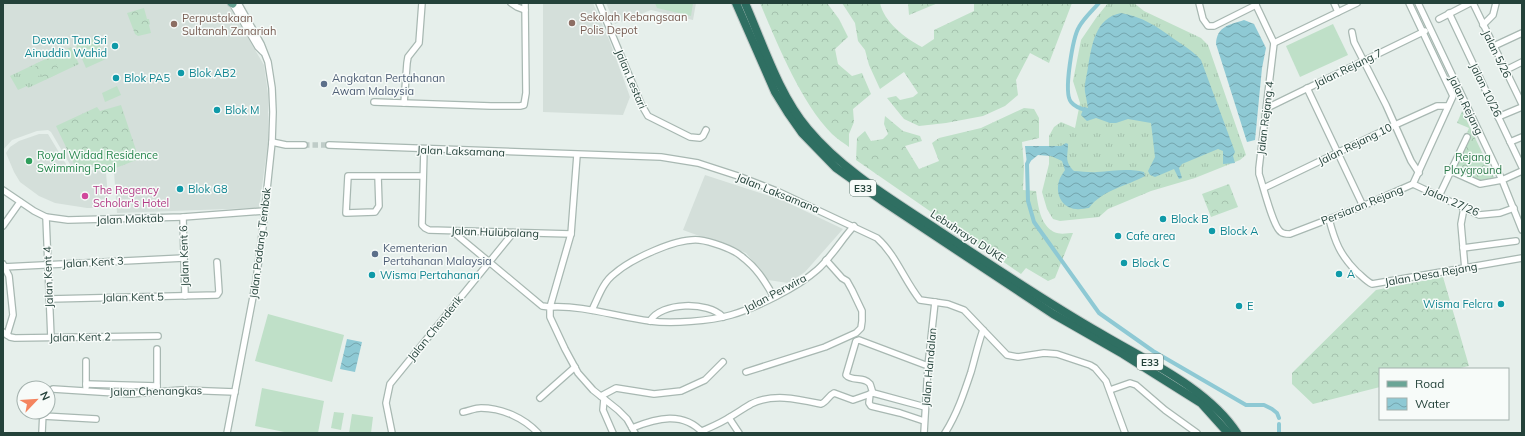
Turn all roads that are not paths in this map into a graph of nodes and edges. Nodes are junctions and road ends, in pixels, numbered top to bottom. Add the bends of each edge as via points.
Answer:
1 (234, 3) edge
2 (422, 3) edge
3 (511, 3) edge
4 (525, 3) edge
5 (599, 3) edge
6 (736, 3) edge
7 (745, 3) edge
8 (1198, 3) edge
9 (1334, 3) edge
10 (1356, 3) edge
11 (1409, 3) edge
12 (1418, 3) edge
13 (1470, 3) edge
14 (1473, 3) edge
15 (1496, 3) edge
16 (1255, 4) edge
17 (525, 10) junction
18 (1338, 12) junction
19 (1449, 13) junction
20 (1438, 18) dead end
21 (1483, 25) junction
22 (1430, 28) junction
23 (1352, 32) dead end
24 (1422, 32) junction
25 (1522, 33) edge
26 (1274, 43) junction
27 (1494, 46) junction
28 (1364, 61) junction
29 (1522, 62) edge
30 (1506, 70) junction
31 (1307, 88) junction
32 (374, 102) dead end
33 (404, 103) junction
34 (1522, 104) edge
35 (1448, 106) junction
36 (1267, 108) junction
37 (1522, 108) edge
38 (1498, 117) junction
39 (1395, 125) junction
40 (706, 130) dead end
41 (1467, 137) dead end
42 (1522, 137) edge
43 (272, 142) junction
44 (1510, 142) junction
45 (304, 145) tunnel mouth
46 (329, 145) tunnel mouth
47 (424, 149) junction
48 (1338, 153) junction
49 (578, 155) junction
50 (1522, 167) edge
51 (1451, 171) junction
52 (1522, 171) edge
53 (1419, 173) junction
54 (378, 176) junction
55 (423, 176) junction
56 (1502, 180) junction
57 (1262, 181) junction
58 (1413, 184) junction
59 (1270, 185) junction
60 (3, 190) edge
61 (1264, 190) junction
62 (1439, 196) junction
63 (20, 202) junction
64 (1363, 206) junction
65 (1464, 208) junction
66 (1514, 208) junction
67 (264, 211) junction
68 (46, 217) junction
69 (183, 217) junction
70 (1329, 219) junction
71 (3, 226) edge
72 (854, 226) junction
73 (1522, 230) edge
74 (452, 231) junction
75 (470, 231) junction
76 (1281, 232) joint
77 (513, 233) junction
78 (571, 234) junction
79 (1516, 241) dead end
80 (467, 242) junction
81 (1463, 248) junction
82 (184, 258) junction
83 (1522, 258) edge
84 (826, 260) junction
85 (489, 261) junction
86 (217, 262) dead end
87 (48, 264) junction
88 (3, 266) edge
89 (1465, 269) junction
90 (185, 296) junction
91 (774, 297) junction
92 (49, 299) junction
93 (935, 302) junction
94 (550, 307) junction
95 (592, 310) junction
96 (1055, 311) junction
97 (723, 317) junction
98 (650, 321) junction
99 (983, 330) junction
100 (5, 333) edge
101 (158, 336) dead end
102 (51, 338) junction
103 (157, 349) dead end
104 (86, 361) dead end
105 (723, 362) dead end
106 (928, 366) junction
107 (575, 367) junction
108 (746, 372) dead end
109 (86, 384) junction
110 (56, 389) edge
111 (157, 389) junction
112 (1110, 390) junction
113 (86, 391) junction
114 (235, 392) junction
115 (871, 394) junction
116 (540, 398) dead end
117 (603, 398) junction
118 (925, 407) junction
119 (463, 412) dead end
120 (56, 415) edge
121 (729, 418) junction
122 (96, 419) dead end
123 (43, 420) edge
124 (924, 421) junction
125 (634, 430) edge
126 (703, 432) edge
127 (42, 433) edge
128 (227, 433) edge
129 (392, 433) edge
130 (538, 433) edge
131 (613, 433) edge
132 (739, 433) edge
133 (924, 433) edge
134 (945, 433) edge
135 (1125, 433) edge
136 (1197, 433) edge
137 (1228, 433) edge
138 (1237, 433) edge

1 - 43 street, Jalan Padang Tembak via 268,62 272,88
2 - 33 street via 419,43 408,57
3 - 17 street
4 - 17 street
5 - 40 street, Jalan Lestari via 648,116 690,137 700,138
6 - 96 highway, Lebuhraya DUKE / E33 via 775,92 802,133 836,168 884,202
7 - 96 highway, Lebuhraya DUKE / E33 via 781,87 793,108 808,129 840,161
8 - 16 street via 1208,26 1214,26
9 - 18 street
10 - 18 street
11 - 24 street, Persiaran Rejang
12 - 22 street, Jalan Rejang
13 - 19 street
14 - 21 street, Jalan 5/26
15 - 21 street via 1493,14
16 - 26 street
17 - 33 street via 524,105
18 - 26 street
19 - 20 street
19 - 38 street, Jalan 10/26
21 - 27 street, Jalan 5/26
22 - 24 street, Jalan Rejang 7
22 - 56 street, Jalan Rejang
23 - 28 street
24 - 28 street, Jalan Rejang 7
24 - 35 street, Persiaran Rejang via 1453,96
25 - 27 street
26 - 36 street, Jalan Rejang 4
27 - 30 street, Jalan 5/26
28 - 31 street, Jalan Rejang 7
28 - 39 street
29 - 30 street
30 - 34 street, Jalan 5/26
31 - 36 street, Jalan Rejang 7
31 - 48 street
32 - 33 street
35 - 39 street, Jalan Rejang 10 via 1437,106
35 - 53 street, Persiaran Rejang
36 - 57 street, Jalan Rejang 4 via 1259,168
37 - 38 street
38 - 44 street, Jalan 10/26
39 - 48 street, Jalan Rejang 10
39 - 53 street
41 - 51 street
42 - 44 street
43 - 45 street
43 - 67 street, Jalan Padang Tembak
44 - 50 street, Jalan 10/26
46 - 47 street, Jalan Laksamana
47 - 49 street, Jalan Laksamana
47 - 55 street
48 - 59 street, Jalan Rejang 10
48 - 64 street
49 - 72 street, Jalan Laksamana via 661,158 698,163 779,192
49 - 78 street
51 - 56 street via 1480,184
51 - 62 street
52 - 56 street
53 - 58 street, Persiaran Rejang
54 - 54 street via 378,206 375,212 346,213 348,176
54 - 55 street
55 - 74 street, Jalan Hulubalang via 422,224 429,230
56 - 66 street, Jalan Rejang
57 - 59 street
57 - 61 street, Jalan Rejang 4
58 - 62 street, Jalan 27/26
58 - 64 street, Persiaran Rejang
59 - 61 street
60 - 63 street, Jalan Maktab
61 - 76 street, Jalan Rejang 4 via 1275,225
62 - 65 street, Jalan 27/26
63 - 68 street, Jalan Maktab
63 - 71 street
64 - 70 street, Persiaran Rejang
65 - 66 street, Jalan 27/26 via 1479,215 1500,213
65 - 81 street via 1460,224
66 - 73 street, Jalan Rejang
67 - 69 street, Jalan Maktab
67 - 114 street, Jalan Padang Tembak via 256,281
68 - 69 street, Jalan Maktab via 76,220
68 - 87 street, Jalan Kent 4
69 - 82 street, Jalan Kent 6
70 - 76 street, Persiaran Rejang via 1290,234
70 - 89 street, Jalan Desa Rejang via 1343,257 1372,284
72 - 84 street, Jalan Perwira
72 - 93 street, Jalan Laksamana via 878,238 884,244 920,300
74 - 75 street, Jalan Hulubalang
74 - 80 street
75 - 77 street, Jalan Hulubalang
75 - 80 street via 465,235
77 - 78 street, Jalan Hulubalang
77 - 85 street, Jalan Chenderik
78 - 94 street
79 - 81 street
80 - 85 street
81 - 89 street
82 - 87 street, Jalan Kent 3
82 - 90 street, Jalan Kent 6
83 - 89 street, Jalan Desa Rejang
84 - 91 street, Jalan Perwira via 804,280
84 - 108 street via 847,281 852,290 862,311 860,328 856,333 825,347
85 - 94 street via 542,306
85 - 129 street, Jalan Chenderik via 387,389 386,403
86 - 90 street, Jalan Kent 5 via 217,295
87 - 88 street, Jalan Kent 3
87 - 92 street, Jalan Kent 4
88 - 100 street via 8,276 13,315
90 - 92 street, Jalan Kent 5
91 - 95 street via 758,271 740,255 698,240 653,251 613,274 602,288
91 - 97 street, Jalan Perwira
92 - 102 street, Jalan Kent 4
93 - 99 street, Jalan Laksamana via 964,310
93 - 106 street, Jalan Handalan
94 - 95 street, Jalan Perwira via 569,306
94 - 107 street via 550,316
95 - 98 street, Jalan Perwira
96 - 137 highway, Lebuhraya DUKE / E33 via 1201,403
96 - 138 highway, Lebuhraya DUKE / E33 via 1175,377 1204,396
97 - 98 street, Jalan Perwira
97 - 98 street via 711,309 691,307 661,311
99 - 112 street, Jalan Laksamana via 1012,356 1057,354 1090,365 1104,376
99 - 134 street via 956,415
100 - 102 street, Jalan Kent 2 via 15,338
101 - 102 street, Jalan Kent 2
103 - 111 street
104 - 109 street
105 - 117 street via 705,380 681,391 654,394 616,388
106 - 115 street via 856,341 846,375 870,384
106 - 118 street, Jalan Handalan
107 - 116 street
107 - 117 street
109 - 111 street
109 - 113 street
110 - 113 street, Jalan Chenangkas
111 - 113 street, Jalan Chenangkas via 131,394
111 - 114 street, Jalan Chenangkas
112 - 135 street, Jalan Laksamana
112 - 136 street via 1130,383 1136,385
114 - 128 street, Jalan Padang Tembak
115 - 118 street
115 - 121 street via 853,400 834,393 821,404 798,399 765,400 751,404
115 - 124 street via 871,406
117 - 125 street via 623,415
117 - 131 street via 603,410
118 - 124 street, Jalan Handalan
119 - 130 street via 480,408 500,410 524,420
120 - 122 street
121 - 126 street
121 - 132 street
123 - 127 street
124 - 133 street, Jalan Handalan
125 - 126 street via 657,419 670,418 684,420

